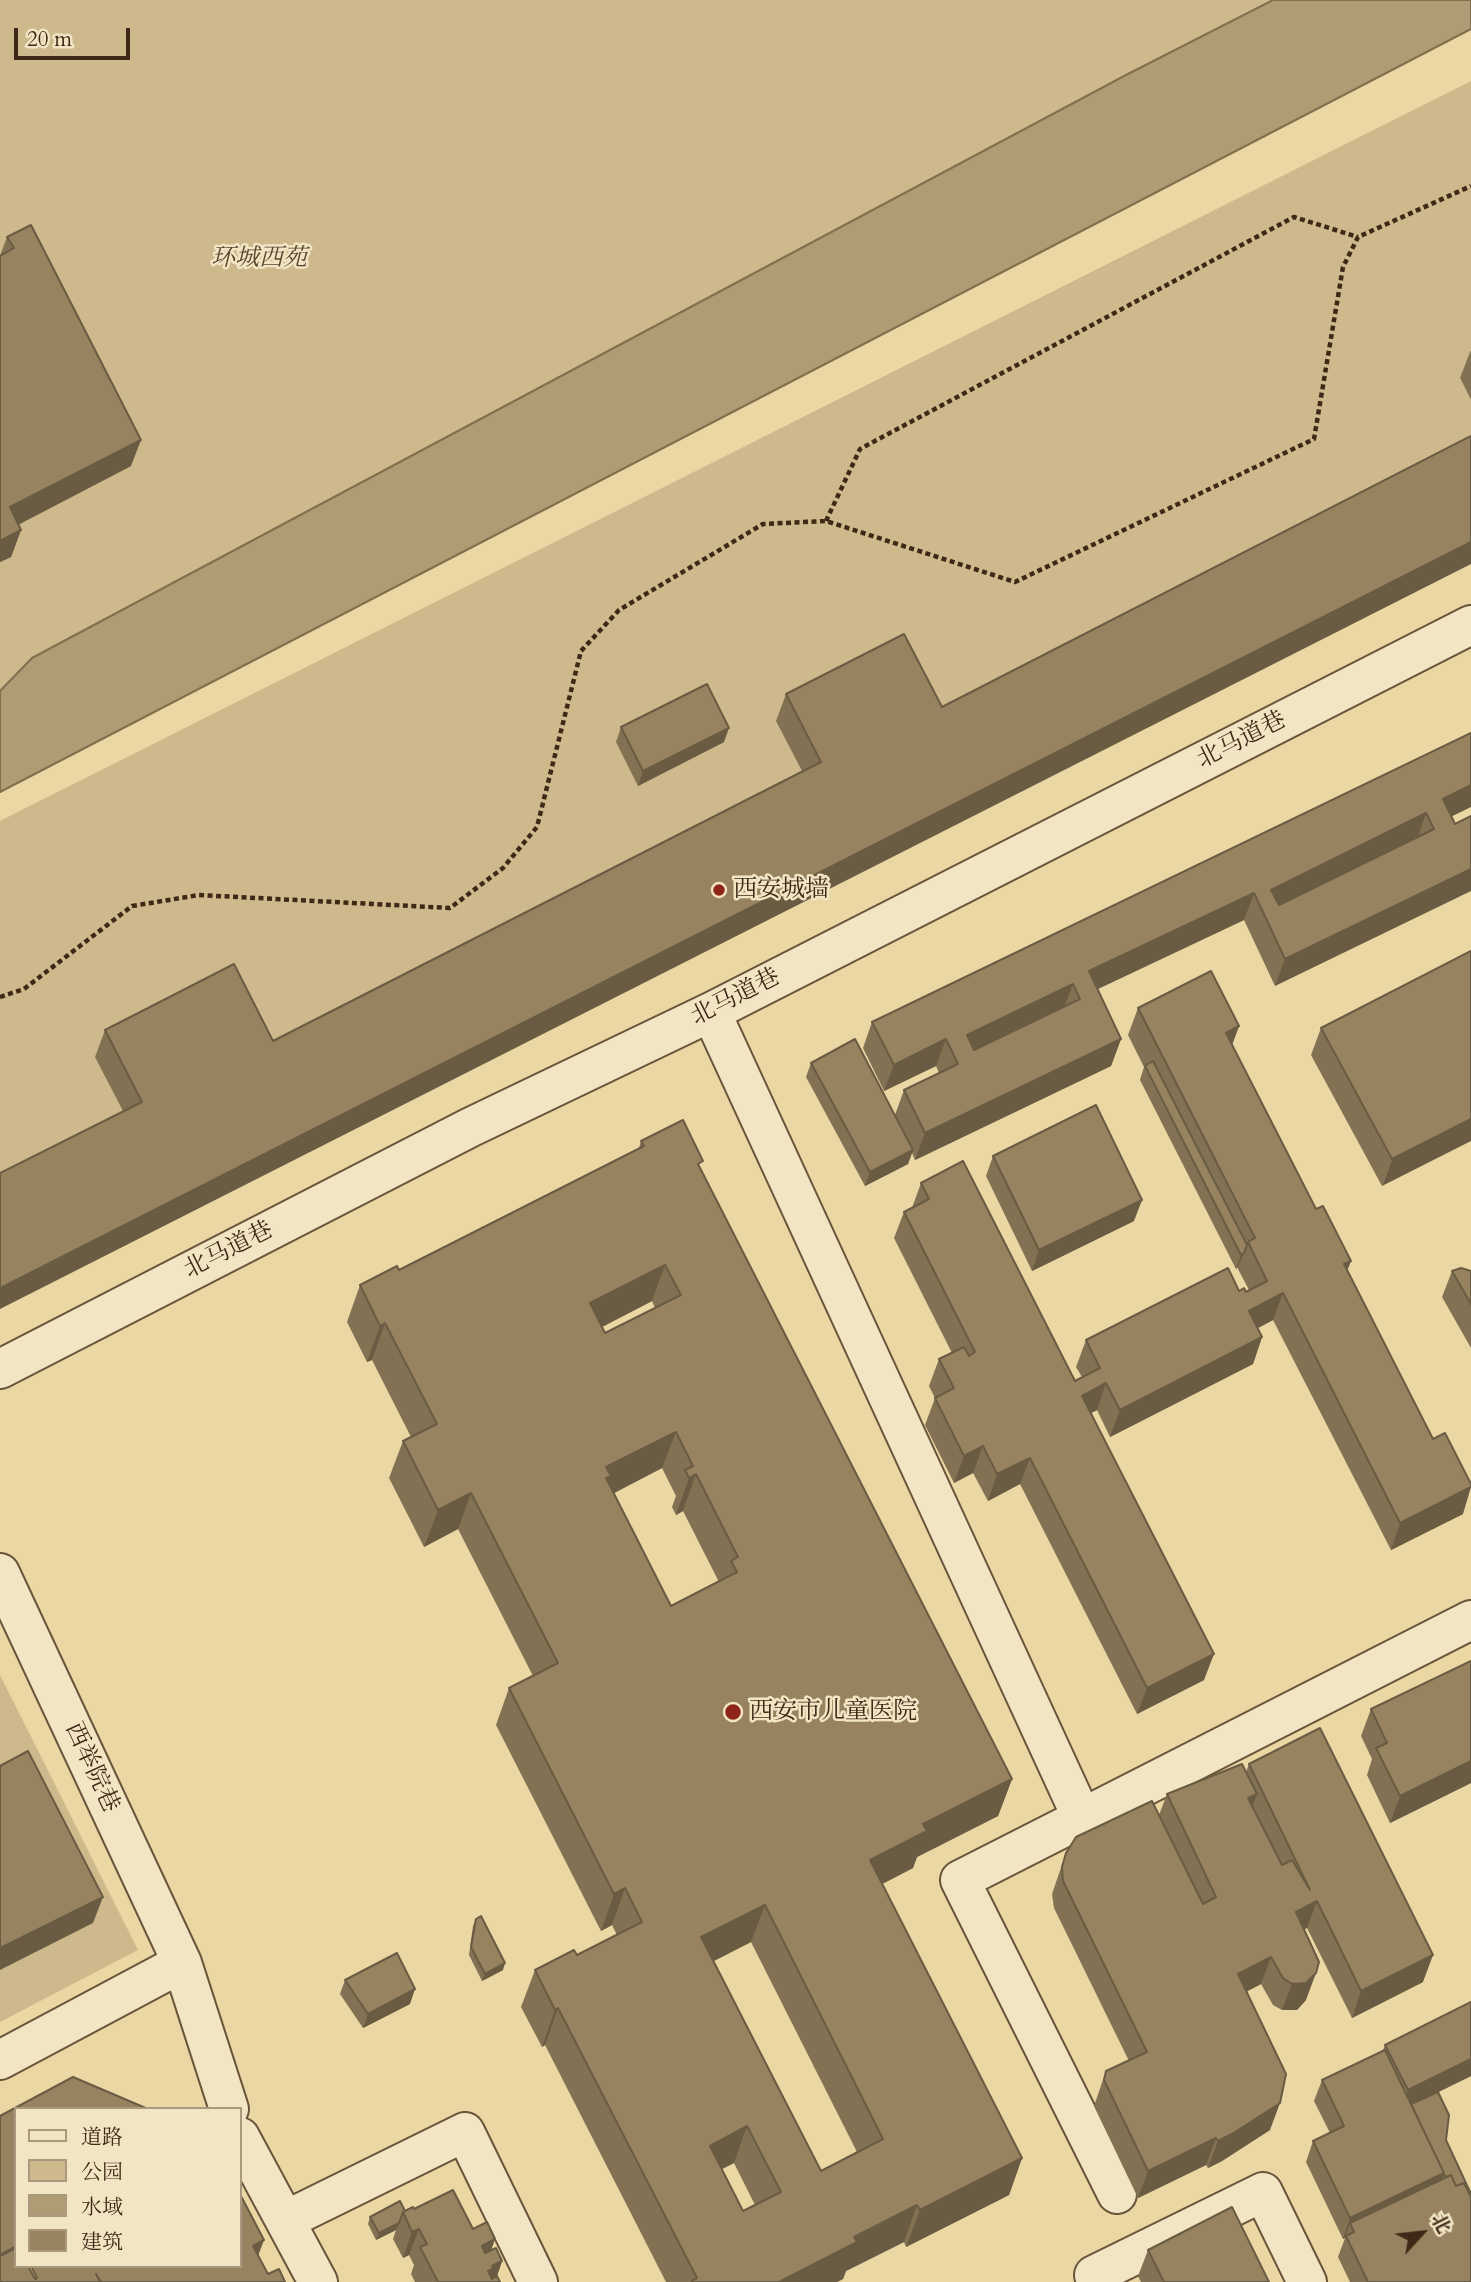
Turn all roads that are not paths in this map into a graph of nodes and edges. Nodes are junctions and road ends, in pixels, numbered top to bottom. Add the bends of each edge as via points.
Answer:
1 (1471, 625) edge
2 (711, 1012) junction
3 (0, 1369) edge
4 (0, 1573) edge
5 (1471, 1620) edge
6 (1082, 1818) junction
7 (182, 1963) junction
8 (0, 2060) edge
9 (228, 2107) edge
10 (242, 2141) edge
11 (1117, 2193) dead end
12 (286, 2220) junction
13 (318, 2282) edge
14 (538, 2282) edge
15 (1098, 2282) edge
16 (1307, 2282) edge

1 - 2 street, 北马道巷
2 - 3 street, 北马道巷 via 471,1127
2 - 6 street
4 - 7 street, 西举院巷
5 - 6 street
6 - 11 street via 960,1880
7 - 8 street
7 - 9 street, 西举院巷
10 - 12 street
12 - 13 street
12 - 14 street via 465,2132
15 - 16 street via 1094,2275 1263,2192

